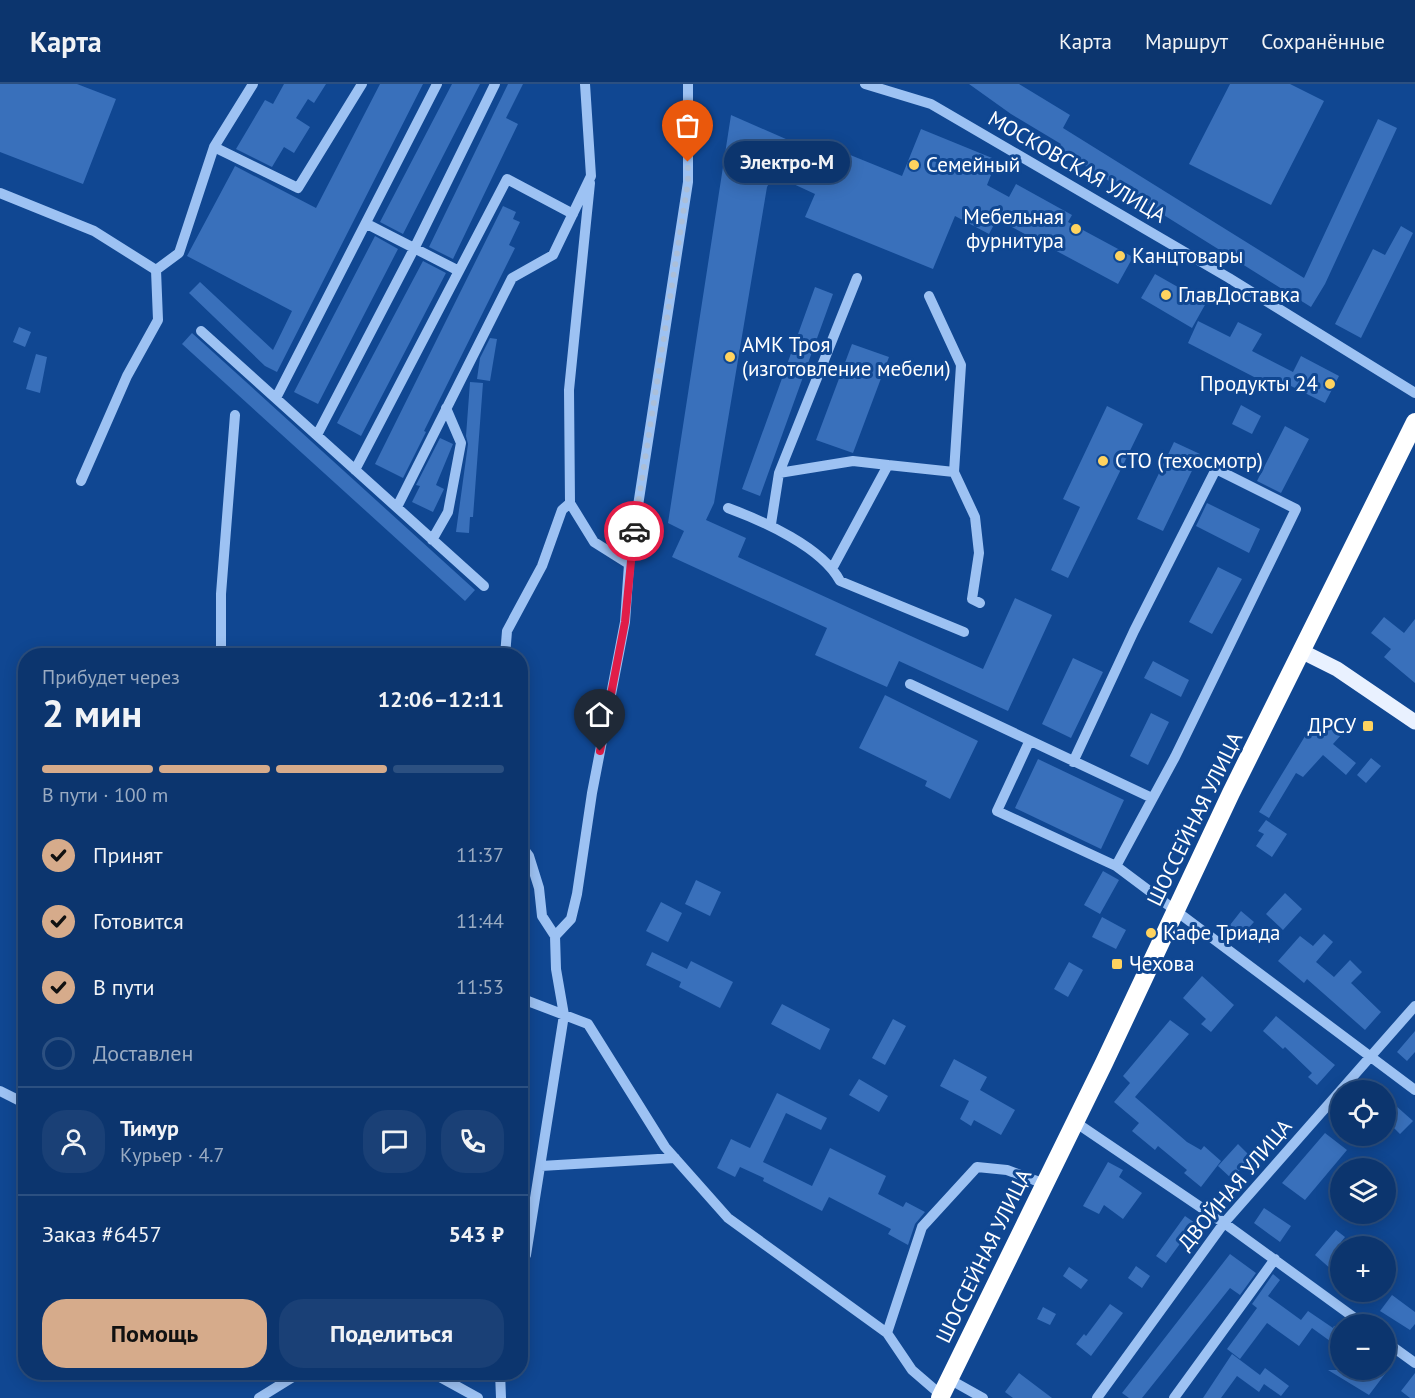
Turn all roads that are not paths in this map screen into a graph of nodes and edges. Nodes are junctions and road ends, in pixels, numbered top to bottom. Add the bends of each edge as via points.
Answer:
1 (253, 84) edge
2 (362, 84) edge
3 (436, 84) edge
4 (495, 84) edge
5 (585, 84) edge
6 (688, 84) edge
7 (865, 84) edge
8 (214, 147) junction
9 (591, 176) junction
10 (0, 193) edge
11 (573, 214) junction
12 (367, 224) junction
13 (415, 247) junction
14 (156, 270) junction
15 (459, 271) junction
16 (857, 278) dead end
17 (929, 297) dead end
18 (201, 331) dead end
19 (1415, 393) edge
20 (276, 398) junction
21 (446, 408) junction
22 (235, 415) dead end
23 (1415, 422) edge
24 (316, 435) junction
25 (888, 465) junction
26 (355, 470) junction
27 (954, 472) junction
28 (779, 473) junction
29 (81, 481) dead end
30 (570, 503) junction
31 (397, 507) junction
32 (728, 508) dead end
33 (771, 524) junction
34 (432, 540) junction
35 (629, 564) junction
36 (833, 567) junction
37 (484, 586) dead end
38 (980, 603) dead end
39 (964, 632) dead end
40 (221, 648) edge
41 (506, 648) edge
42 (1303, 652) junction
43 (910, 684) dead end
44 (1415, 722) edge
45 (1029, 742) junction
46 (1073, 762) junction
47 (1152, 798) junction
48 (528, 855) edge
49 (1116, 866) junction
50 (1176, 910) junction
51 (555, 936) junction
52 (528, 1001) edge
53 (1415, 1006) edge
54 (564, 1015) junction
55 (1369, 1058) junction
56 (1415, 1090) edge
57 (0, 1091) edge
58 (18, 1100) edge
59 (1075, 1122) junction
60 (675, 1158) junction
61 (541, 1166) junction
62 (1045, 1184) junction
63 (1224, 1223) junction
64 (528, 1243) edge
65 (1275, 1259) junction
66 (1349, 1314) edge
67 (887, 1333) junction
68 (1396, 1349) edge
69 (1415, 1363) edge
70 (288, 1380) edge
71 (445, 1380) edge
72 (500, 1380) edge
73 (943, 1390) edge
74 (260, 1398) edge
75 (478, 1398) edge
76 (501, 1398) edge
77 (983, 1398) edge
78 (1097, 1398) edge
79 (1174, 1398) edge

1 - 8 street
2 - 8 street via 298,189
3 - 12 street
4 - 13 street
5 - 9 street
6 - 35 street via 688,182
7 - 19 street, МОСКОВСКАЯ УЛИЦА via 931,104 1229,278
8 - 14 street via 179,252
9 - 11 street
9 - 30 street via 569,390
10 - 14 street via 94,231
11 - 15 street via 507,179
11 - 21 street via 552,255 512,278
12 - 13 street
12 - 20 street
13 - 15 street
13 - 24 street
14 - 29 street via 158,320 127,376
15 - 26 street
16 - 28 street
17 - 27 street via 961,365
18 - 20 street
20 - 24 street
21 - 31 street
21 - 34 street via 460,443 448,512
22 - 40 street via 221,594
23 - 42 highway, ШОССЕЙНАЯ УЛИЦА
24 - 26 street
25 - 27 street
25 - 28 street via 853,462
25 - 36 street
26 - 31 street
27 - 38 street via 975,517 979,553 972,599
28 - 33 street
30 - 35 street via 594,542
30 - 41 street via 562,510 542,566 507,631
31 - 34 street
32 - 33 street
33 - 36 street
34 - 37 street
35 - 51 street via 625,622 577,894 571,919
36 - 39 street via 840,580
42 - 44 main road via 1337,669
42 - 50 highway, ШОССЕЙНАЯ УЛИЦА
43 - 45 street
45 - 46 street
45 - 49 street via 998,811
46 - 47 street
46 - 47 street via 1216,469 1296,509
47 - 49 street
48 - 51 street via 543,916
49 - 50 street
50 - 55 street
50 - 59 highway, ШОССЕЙНАЯ УЛИЦА
51 - 54 street
52 - 54 street
53 - 55 street, ДВОЙНАЯ УЛИЦА
54 - 60 street via 588,1024
54 - 61 street
55 - 56 street
55 - 63 street, ДВОЙНАЯ УЛИЦА
57 - 58 street
59 - 62 highway, ШОССЕЙНАЯ УЛИЦА
59 - 63 street
60 - 61 street
60 - 67 street via 728,1218
61 - 64 street
62 - 67 street via 1007,1170 977,1167 922,1227
62 - 73 highway, ШОССЕЙНАЯ УЛИЦА
63 - 65 street
63 - 78 street, ДВОЙНАЯ УЛИЦА
65 - 66 street
65 - 79 street
67 - 73 street via 912,1370
68 - 69 street
70 - 74 street
71 - 75 street
72 - 76 street
73 - 77 street

